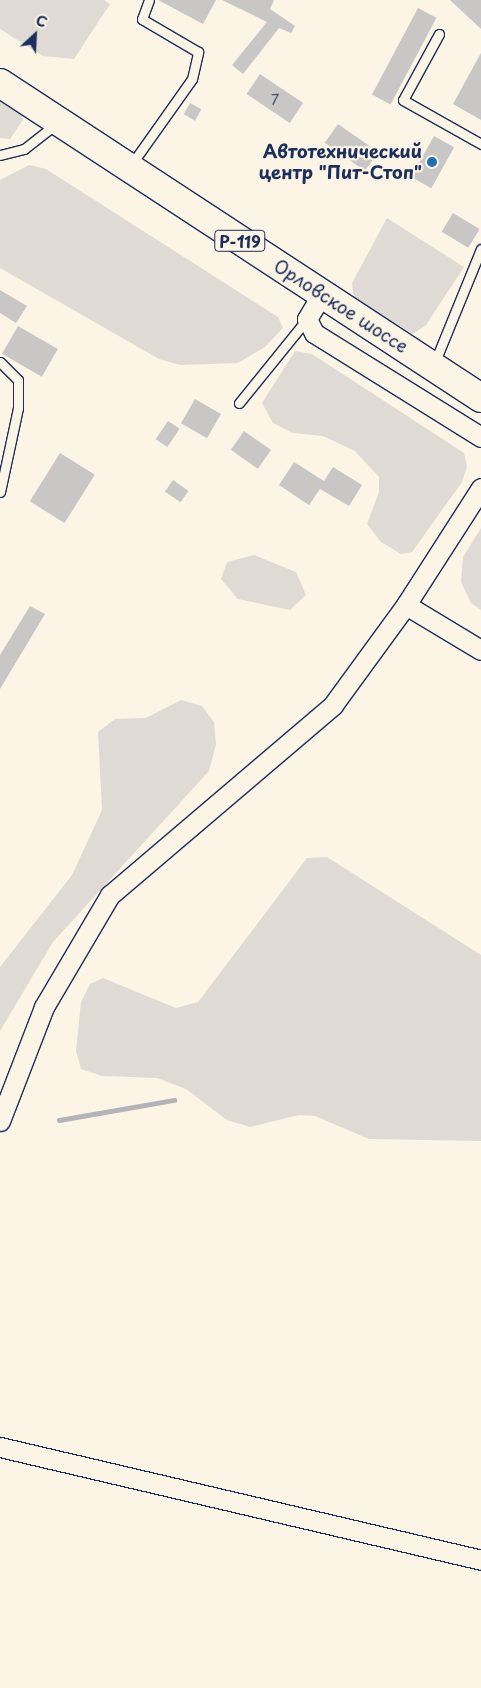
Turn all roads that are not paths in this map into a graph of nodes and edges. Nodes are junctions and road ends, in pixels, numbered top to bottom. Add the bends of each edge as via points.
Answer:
1 (149, 0) edge
2 (439, 34) dead end
3 (0, 83) edge
4 (58, 122) junction
5 (481, 144) edge
6 (0, 155) edge
7 (128, 169) junction
8 (481, 249) edge
9 (322, 294) junction
10 (307, 319) junction
11 (0, 362) edge
12 (433, 366) junction
13 (481, 398) edge
14 (239, 403) dead end
15 (481, 437) edge
16 (481, 488) edge
17 (0, 492) edge
18 (406, 605) junction
19 (481, 650) edge
20 (0, 1121) edge
21 (0, 1447) edge
22 (481, 1560) edge

1 - 7 lane via 142,19 198,52 192,79
2 - 5 lane via 403,100
3 - 4 highway, Орловское шоссе / Р-119
4 - 6 lane via 24,149
4 - 7 highway, Орловское шоссе / Р-119
7 - 9 highway, Орловское шоссе / Р-119
8 - 12 lane
9 - 10 street
9 - 12 highway, Орловское шоссе / Р-119
10 - 14 lane
10 - 15 street via 314,333
11 - 17 lane via 18,380 18,408
12 - 13 highway, Орловское шоссе / Р-119
16 - 18 street
18 - 19 street
18 - 20 street via 333,705 110,895 44,1007
21 - 22 street

